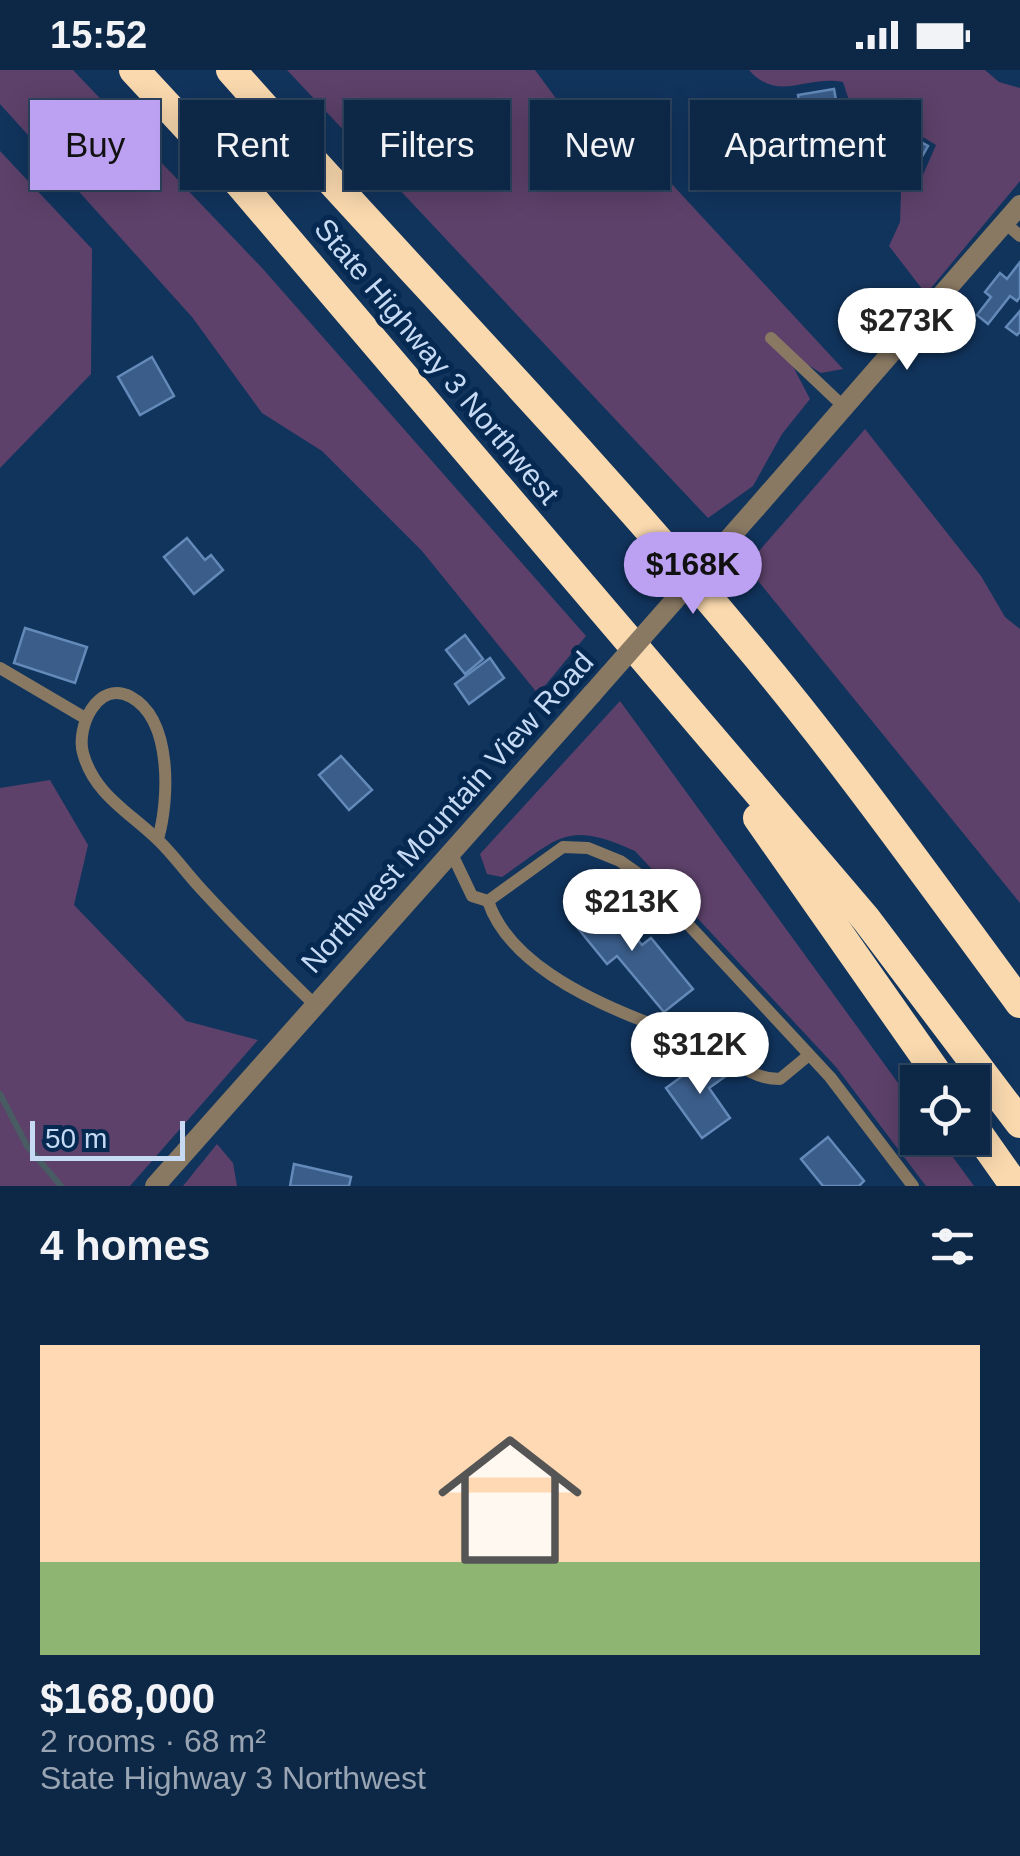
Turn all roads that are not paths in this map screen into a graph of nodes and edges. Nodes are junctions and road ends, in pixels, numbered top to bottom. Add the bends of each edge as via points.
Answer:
1 (134, 70) edge
2 (231, 70) edge
3 (1020, 205) edge
4 (1012, 230) edge
5 (771, 338) dead end
6 (844, 407) junction
7 (650, 664) junction
8 (0, 668) edge
9 (85, 718) junction
10 (848, 771) junction
11 (158, 839) junction
12 (452, 854) junction
13 (488, 901) junction
14 (1020, 976) edge
15 (1020, 1003) edge
16 (316, 1006) junction
17 (809, 1056) junction
18 (931, 1065) edge
19 (1020, 1123) edge
20 (990, 1151) edge
21 (154, 1186) edge
22 (913, 1186) edge
23 (1015, 1186) edge

1 - 7 highway, State Highway 3 Northwest via 240,184
2 - 10 highway, State Highway 3 Northwest via 638,518
3 - 4 street, Northwest Mountain View Road
4 - 6 street, Northwest Mountain View Road
5 - 6 lane
6 - 12 street, Northwest Mountain View Road, bridge
7 - 18 highway
7 - 19 highway, State Highway 3 Northwest via 866,919
8 - 9 lane
9 - 11 lane via 80,740 100,787
9 - 11 lane via 112,695 143,708 164,763
10 - 14 highway
10 - 15 highway, State Highway 3 Northwest
11 - 16 lane
12 - 13 lane via 472,896
12 - 16 street, Northwest Mountain View Road
13 - 17 lane via 512,945 558,977 639,1020 696,1036 742,1070 780,1080
13 - 17 lane via 563,847 620,861 647,880
16 - 21 street, Northwest Mountain View Road
17 - 22 lane
20 - 23 highway

